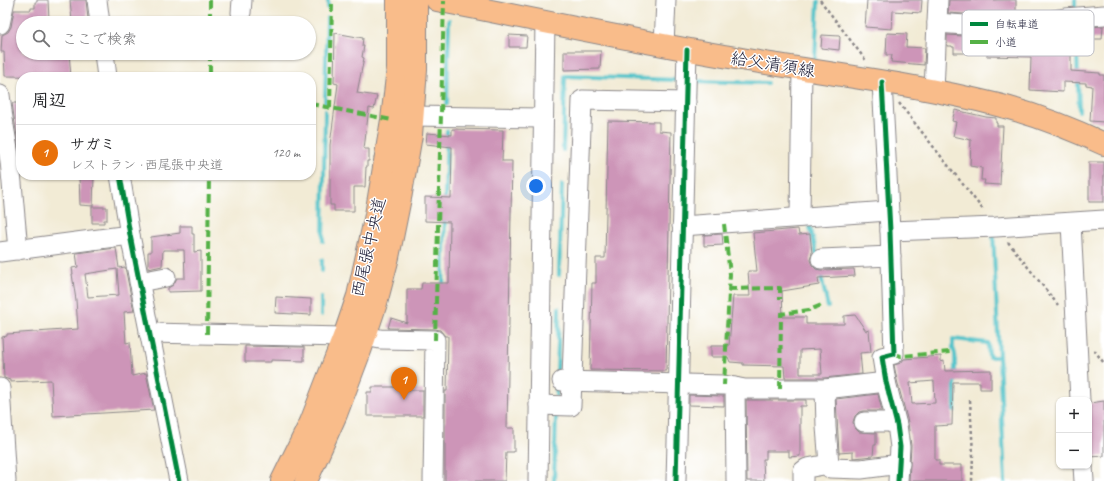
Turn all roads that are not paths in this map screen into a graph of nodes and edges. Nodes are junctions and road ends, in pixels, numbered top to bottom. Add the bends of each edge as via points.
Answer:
1 (5, 0) edge
2 (97, 0) edge
3 (398, 0) edge
4 (416, 0) edge
5 (437, 0) edge
6 (666, 0) edge
7 (938, 0) edge
8 (478, 4) edge
9 (1104, 15) edge
10 (99, 16) edge
11 (1094, 16) edge
12 (545, 21) junction
13 (937, 23) junction
14 (0, 24) edge
15 (962, 25) edge
16 (664, 45) junction
17 (687, 50) junction
18 (105, 60) edge
19 (802, 69) junction
20 (106, 72) edge
21 (882, 82) junction
22 (934, 91) junction
23 (0, 95) edge
24 (686, 102) junction
25 (412, 116) junction
26 (543, 118) junction
27 (1104, 144) edge
28 (10, 161) edge
29 (121, 180) edge
30 (888, 211) junction
31 (800, 217) junction
32 (1104, 220) edge
33 (1071, 223) junction
34 (682, 226) junction
35 (890, 231) junction
36 (130, 235) junction
37 (9, 251) edge
38 (891, 256) junction
39 (821, 259) dead end
40 (166, 277) dead end
41 (139, 282) junction
42 (149, 333) junction
43 (355, 337) junction
44 (567, 381) junction
45 (886, 382) junction
46 (678, 384) junction
47 (735, 387) junction
48 (0, 388) edge
49 (825, 389) junction
50 (1080, 397) edge
51 (539, 404) junction
52 (864, 422) dead end
53 (896, 422) junction
54 (829, 464) junction
55 (1083, 469) edge
56 (899, 472) edge
57 (6, 481) edge
58 (179, 481) edge
59 (282, 481) edge
60 (306, 481) edge
61 (433, 481) edge
62 (538, 481) edge
63 (676, 481) edge
64 (736, 481) edge
65 (803, 481) edge
66 (1084, 481) edge

1 - 14 street
2 - 10 street
3 - 43 main road, 西尾張中央道 via 398,68 392,120 376,215 358,296
4 - 25 main road, 西尾張中央道 via 416,69
5 - 8 main road, 給父清須線
6 - 16 street
7 - 13 street
8 - 12 main road, 給父清須線
9 - 11 street
12 - 16 main road, 給父清須線
12 - 26 street
13 - 15 street
13 - 22 street
16 - 17 main road, 給父清須線
17 - 19 main road, 給父清須線
17 - 24 street
18 - 20 street
19 - 21 main road, 給父清須線
19 - 31 street
21 - 22 main road, 給父清須線
21 - 30 street
22 - 27 main road, 給父清須線 via 998,105 1068,128
23 - 28 street
24 - 34 street
24 - 44 street via 582,100
25 - 26 street
25 - 43 main road, 西尾張中央道 via 401,193 376,303
26 - 51 street
28 - 37 street
29 - 36 street
30 - 31 street
30 - 35 street
31 - 34 street
32 - 33 street
33 - 35 street
33 - 50 street
34 - 46 street
35 - 38 street
36 - 37 street
36 - 41 street
38 - 39 street
38 - 45 street via 894,354 882,357
40 - 41 street
41 - 42 street
42 - 43 street
42 - 58 street
43 - 59 main road, 西尾張中央道
43 - 60 main road, 西尾張中央道 via 336,414
43 - 61 street via 380,340 435,340
44 - 46 street
44 - 51 street via 571,406
45 - 49 street
45 - 53 street
46 - 47 street
46 - 63 street
47 - 49 street
47 - 64 street
48 - 57 street
49 - 54 street
51 - 62 street
52 - 53 street
53 - 56 street via 900,447
54 - 56 street via 830,468
54 - 65 street via 807,468 803,471
55 - 66 street

